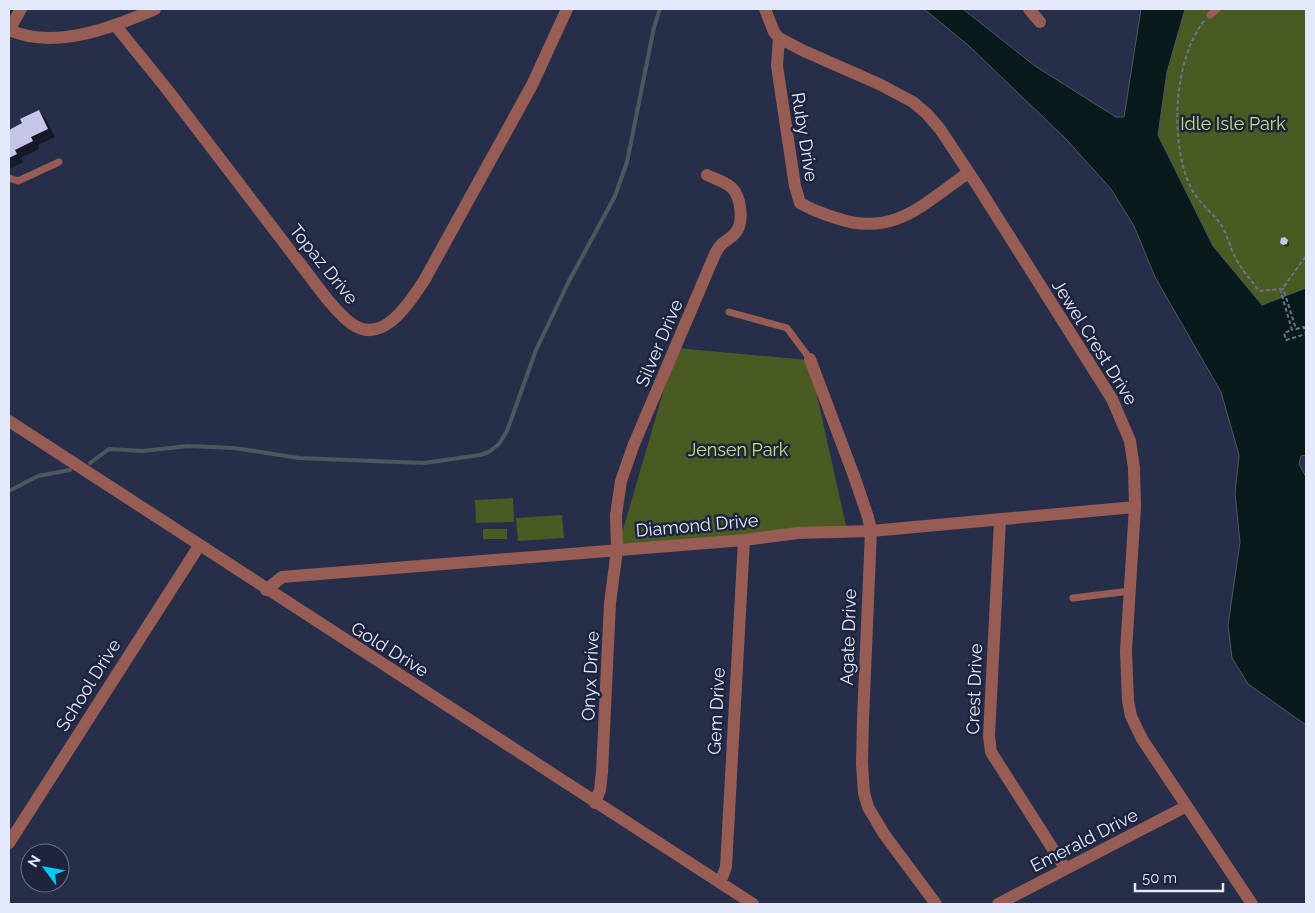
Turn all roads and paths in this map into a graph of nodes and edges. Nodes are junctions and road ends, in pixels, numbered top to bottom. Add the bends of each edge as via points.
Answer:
1 (21, 9) edge
2 (155, 9) edge
3 (567, 9) edge
4 (765, 9) edge
5 (1029, 9) edge
6 (1217, 9) edge
7 (1210, 15) joint
8 (1040, 22) dead end
9 (115, 26) junction
10 (9, 30) edge
11 (779, 38) junction
12 (59, 162) dead end
13 (968, 173) junction
14 (707, 176) dead end
15 (9, 178) edge
16 (1306, 256) edge
17 (1283, 288) junction
18 (1280, 289) junction
19 (729, 312) dead end
20 (810, 359) joint
21 (9, 422) edge
22 (1135, 507) junction
23 (1000, 520) junction
24 (870, 530) junction
25 (744, 540) junction
26 (199, 546) junction
27 (617, 550) junction
28 (266, 590) junction
29 (1130, 591) junction
30 (1073, 598) dead end
31 (595, 802) junction
32 (1185, 807) junction
33 (9, 843) edge
34 (1065, 868) junction
35 (720, 883) junction
36 (753, 904) edge
37 (936, 904) edge
38 (998, 904) edge
39 (1252, 904) edge

1 - 10 street
2 - 9 street
3 - 9 street, Topaz Drive via 532,85 425,279 412,300 379,330 352,324 326,299
4 - 11 street
5 - 8 street
6 - 7 lane
7 - 18 path via 1199,28 1182,74 1177,109 1180,151 1193,192 1219,221 1235,258 1259,291
9 - 10 street via 49,38 21,35
11 - 13 street, Jewel Crest Drive via 913,102 940,129
11 - 13 street, Ruby Drive via 777,66 800,203 810,210 854,224 888,224 915,210
12 - 15 lane via 18,181
13 - 22 street, Jewel Crest Drive via 1112,399 1130,441
14 - 27 street, Silver Drive via 732,188 739,200 741,216 738,228 721,242 715,254 634,444 621,481 616,515
16 - 17 path
17 - 18 path
17 - 18 path via 1296,329 1304,327 1306,334 1286,340 1284,333 1292,330
19 - 20 lane via 787,328
20 - 24 street, Agate Drive via 857,484
21 - 26 street, Gold Drive
22 - 23 street, Diamond Drive
22 - 29 street, Jewel Crest Drive
23 - 24 street, Diamond Drive
23 - 34 street, Crest Drive via 990,752
24 - 25 street, Diamond Drive via 797,533
24 - 37 street, Agate Drive via 862,719 864,793 868,807 884,834
25 - 27 street, Diamond Drive
25 - 35 street, Gem Drive via 726,868
26 - 28 street, Gold Drive
26 - 33 street, School Drive
27 - 28 street, Diamond Drive via 282,578
27 - 31 street, Onyx Drive via 610,603 602,772
28 - 31 street, Gold Drive
29 - 30 lane
29 - 32 street, Jewel Crest Drive via 1126,675 1131,716 1151,756
31 - 35 street, Gold Drive
32 - 34 street, Emerald Drive
32 - 39 street, Jewel Crest Drive
34 - 38 street, Emerald Drive
35 - 36 street, Gold Drive

